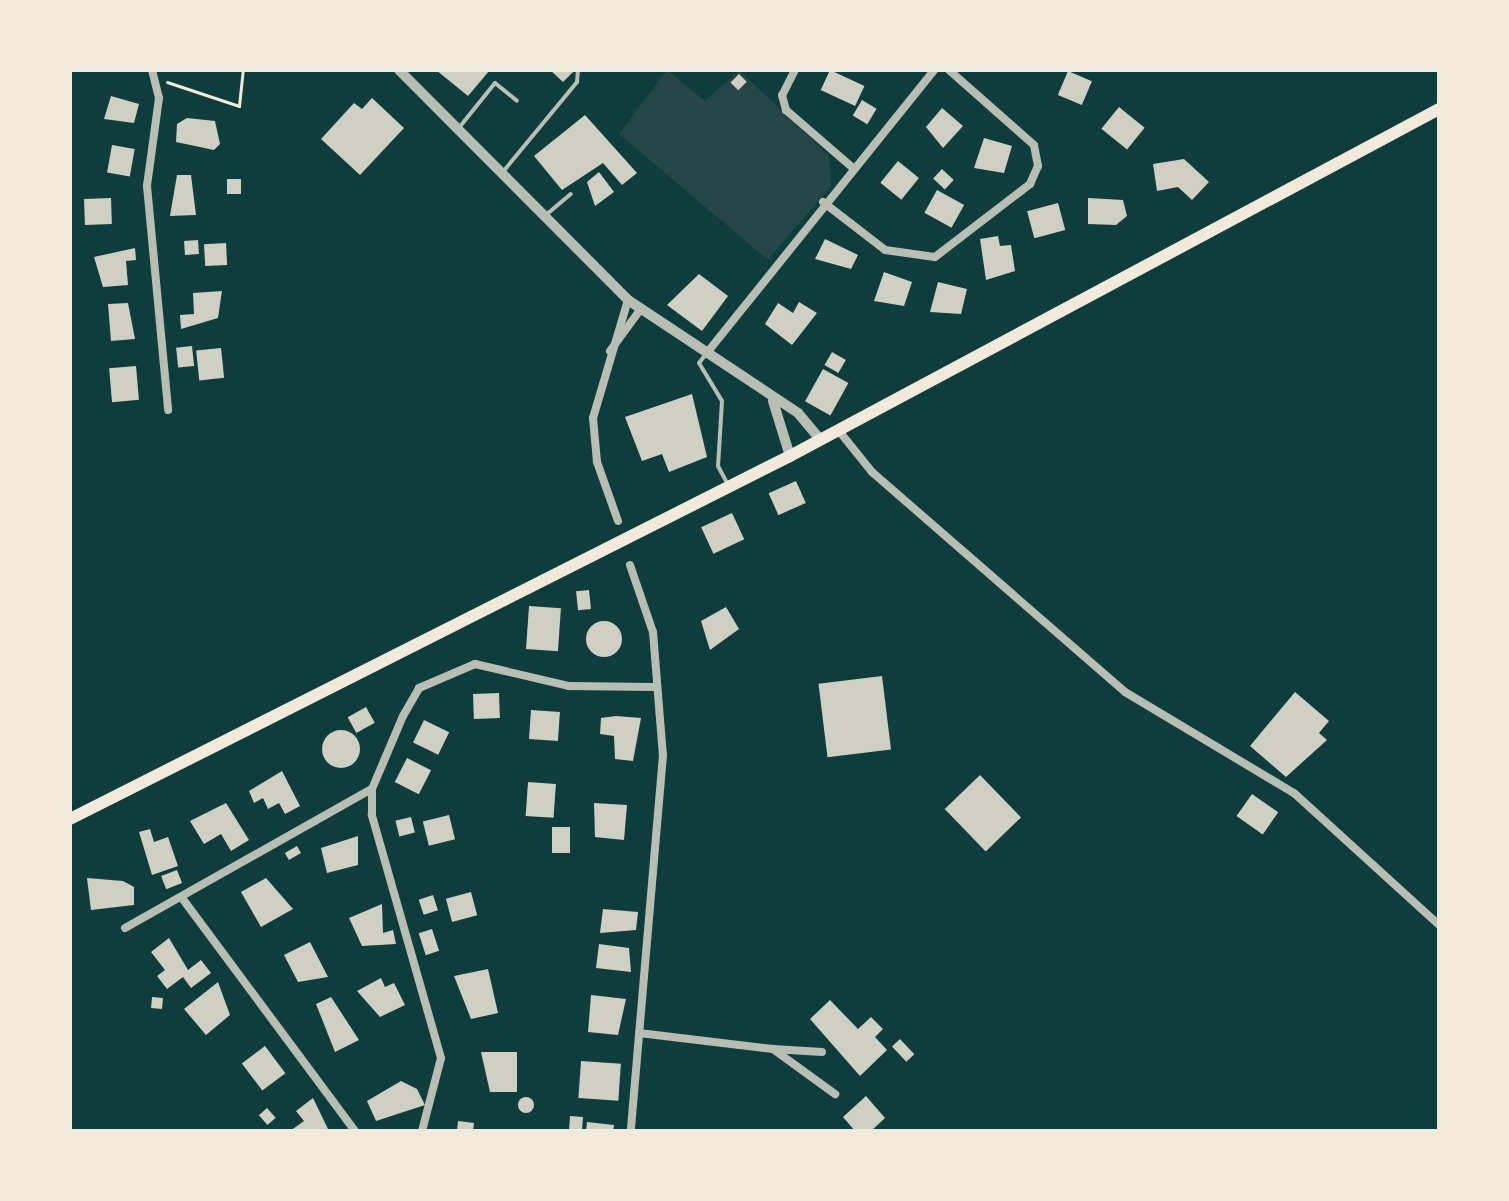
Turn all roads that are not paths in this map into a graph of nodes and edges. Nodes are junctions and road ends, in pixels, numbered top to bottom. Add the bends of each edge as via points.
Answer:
1 (578, 70) edge
2 (795, 70) edge
3 (934, 70) edge
4 (949, 70) edge
5 (405, 73) edge
6 (154, 74) edge
7 (517, 101) dead end
8 (1439, 109) edge
9 (456, 131) junction
10 (853, 168) junction
11 (500, 176) junction
12 (571, 194) dead end
13 (823, 202) junction
14 (542, 219) junction
15 (628, 300) junction
16 (640, 310) junction
17 (706, 354) junction
18 (604, 362) junction
19 (773, 401) junction
20 (168, 410) dead end
21 (839, 431) junction
22 (821, 440) junction
23 (790, 456) junction
24 (729, 488) junction
25 (618, 521) dead end
26 (630, 565) dead end
27 (653, 687) junction
28 (372, 789) junction
29 (70, 819) edge
30 (182, 898) junction
31 (1439, 925) edge
32 (125, 928) dead end
33 (639, 1033) junction
34 (773, 1049) junction
35 (822, 1052) dead end
36 (835, 1094) dead end
37 (355, 1131) edge
38 (422, 1131) edge
39 (631, 1131) edge

1 - 11 lane via 577,82
2 - 10 street via 782,95 786,110
3 - 10 street
4 - 13 street via 1034,145 1038,166 1030,184 935,257 885,250
5 - 9 street
6 - 20 street via 147,186
7 - 9 lane via 495,83
8 - 21 main road
9 - 11 street
10 - 13 street
11 - 14 street
12 - 14 lane
13 - 17 street
14 - 15 street
15 - 16 street
15 - 18 street
16 - 17 street
16 - 18 street
17 - 19 street
17 - 24 lane via 699,363 722,401 718,466
18 - 25 street via 593,432
19 - 22 street via 798,413
19 - 23 street
21 - 22 main road
21 - 31 street via 872,472 1125,692 1294,793
22 - 23 main road
23 - 24 main road
24 - 29 main road
26 - 27 street via 653,632
27 - 28 street via 581,688 475,664 449,671 419,688
27 - 33 street via 663,755
28 - 30 street
28 - 38 street via 372,815 441,1058
30 - 32 street
30 - 37 street
33 - 34 street
33 - 39 street
34 - 35 street
34 - 36 street

